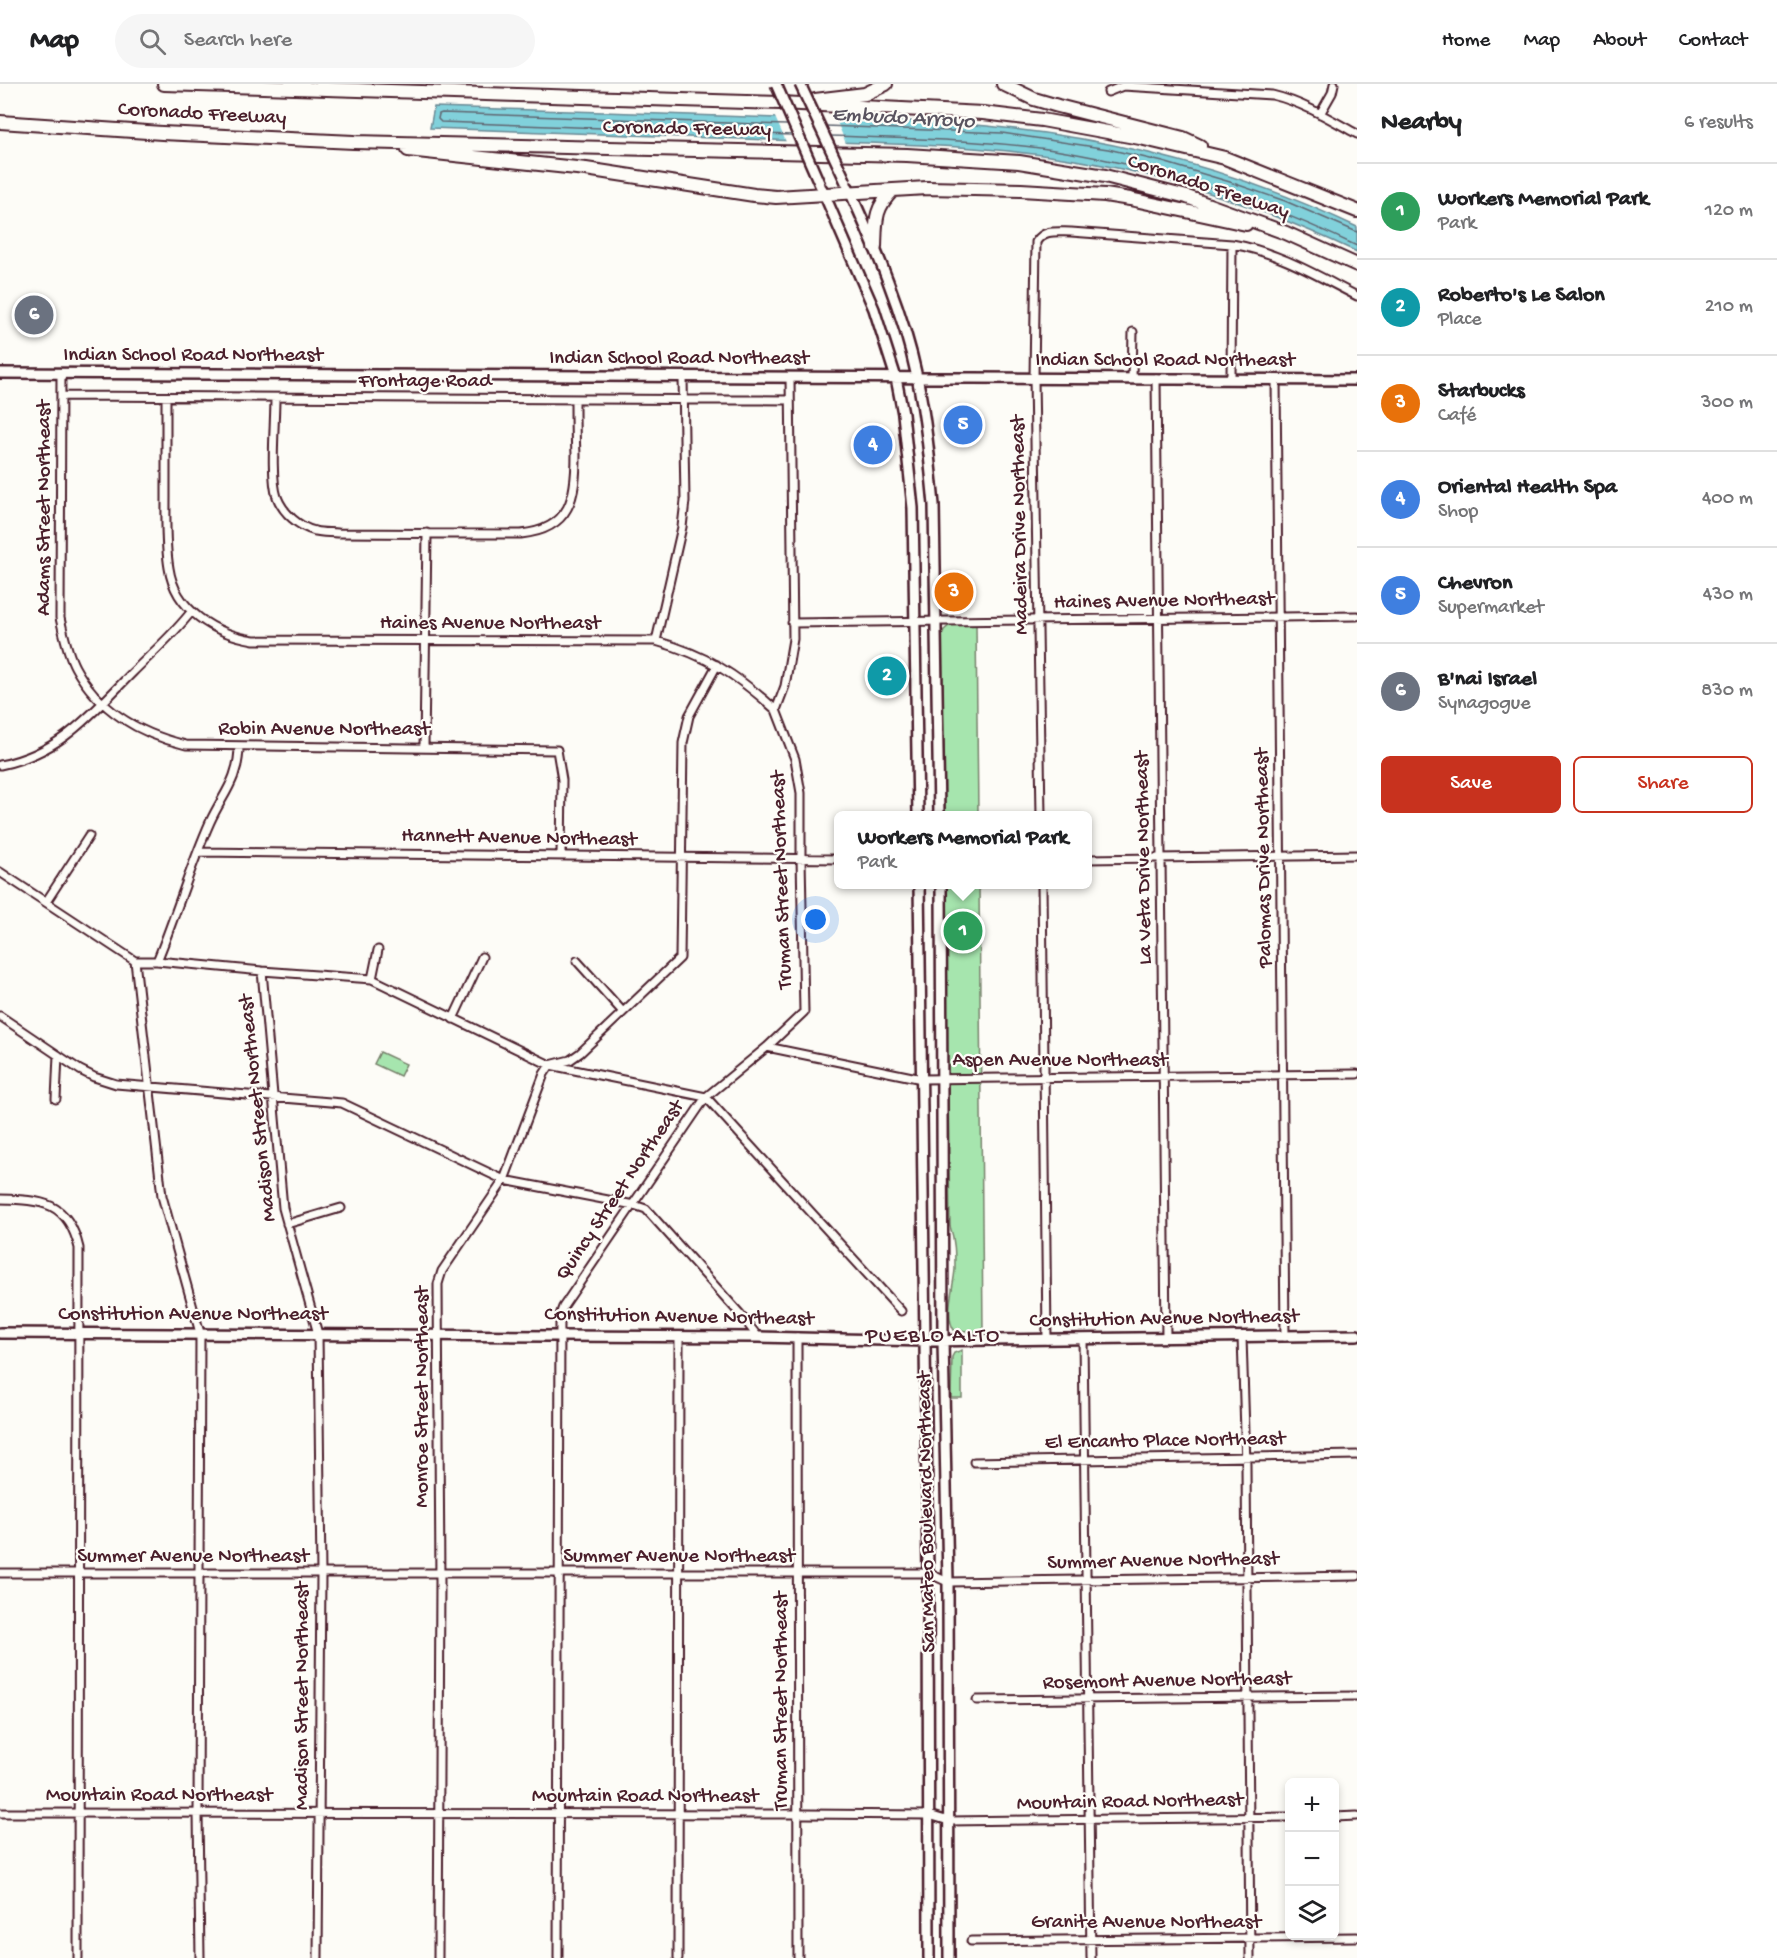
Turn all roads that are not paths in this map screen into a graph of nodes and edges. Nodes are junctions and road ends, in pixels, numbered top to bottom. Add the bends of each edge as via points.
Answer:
1 (164, 84) edge
2 (777, 84) edge
3 (800, 84) edge
4 (886, 84) edge
5 (1003, 84) edge
6 (1334, 84) edge
7 (252, 85) edge
8 (1235, 88) edge
9 (1108, 92) dead end
10 (780, 103) junction
11 (1320, 114) junction
12 (0, 122) edge
13 (1357, 134) edge
14 (354, 142) junction
15 (1225, 158) junction
16 (848, 188) junction
17 (822, 190) junction
18 (893, 190) junction
19 (1357, 211) edge
20 (1286, 232) junction
21 (1232, 244) junction
22 (875, 247) junction
23 (1357, 265) edge
24 (1357, 296) edge
25 (1133, 332) dead end
26 (0, 373) edge
27 (61, 373) junction
28 (683, 377) junction
29 (790, 377) junction
30 (896, 378) junction
31 (918, 378) junction
32 (1034, 378) junction
33 (1132, 378) junction
34 (1156, 378) junction
35 (1232, 379) junction
36 (1276, 379) junction
37 (1357, 380) edge
38 (61, 396) junction
39 (166, 397) junction
40 (275, 398) junction
41 (575, 399) junction
42 (682, 399) junction
43 (790, 400) junction
44 (427, 533) junction
45 (191, 612) junction
46 (1357, 616) edge
47 (1279, 617) junction
48 (1158, 618) junction
49 (935, 620) junction
50 (1039, 620) junction
51 (792, 623) junction
52 (914, 623) junction
53 (426, 641) junction
54 (656, 641) junction
55 (717, 665) junction
56 (102, 703) junction
57 (776, 710) junction
58 (239, 746) junction
59 (424, 747) junction
60 (0, 765) edge
61 (918, 811) edge
62 (939, 811) edge
63 (1041, 811) edge
64 (89, 836) dead end
65 (199, 852) junction
66 (561, 855) junction
67 (1357, 855) edge
68 (1281, 856) junction
69 (682, 857) junction
70 (801, 858) junction
71 (1162, 858) junction
72 (834, 859) edge
73 (1092, 859) edge
74 (0, 872) edge
75 (919, 889) edge
76 (941, 889) edge
77 (1042, 889) edge
78 (46, 902) junction
79 (378, 950) dead end
80 (483, 957) dead end
81 (135, 961) junction
82 (157, 961) junction
83 (577, 961) dead end
84 (262, 972) junction
85 (372, 979) junction
86 (622, 1011) junction
87 (0, 1016) edge
88 (453, 1018) junction
89 (767, 1047) junction
90 (58, 1055) junction
91 (550, 1065) junction
92 (1357, 1074) edge
93 (1283, 1075) junction
94 (1163, 1076) junction
95 (942, 1078) junction
96 (1045, 1078) junction
97 (922, 1079) junction
98 (149, 1086) junction
99 (272, 1096) junction
100 (706, 1096) junction
101 (57, 1099) dead end
102 (504, 1179) junction
103 (0, 1199) edge
104 (634, 1204) junction
105 (341, 1208) dead end
106 (287, 1224) junction
107 (901, 1311) dead end
108 (79, 1332) junction
109 (0, 1333) edge
110 (200, 1333) junction
111 (318, 1334) junction
112 (439, 1335) junction
113 (559, 1335) junction
114 (1357, 1335) edge
115 (679, 1336) junction
116 (758, 1336) junction
117 (797, 1337) junction
118 (1242, 1337) junction
119 (1285, 1337) junction
120 (1166, 1338) junction
121 (1083, 1339) junction
122 (1047, 1340) junction
123 (925, 1341) junction
124 (943, 1341) junction
125 (1357, 1455) edge
126 (1245, 1456) junction
127 (1084, 1460) junction
128 (974, 1462) dead end
129 (199, 1572) junction
130 (0, 1573) edge
131 (78, 1573) junction
132 (321, 1573) junction
133 (440, 1573) junction
134 (928, 1573) junction
135 (559, 1574) junction
136 (680, 1574) junction
137 (799, 1574) junction
138 (1357, 1576) edge
139 (1246, 1578) junction
140 (1086, 1579) junction
141 (948, 1582) junction
142 (1357, 1696) edge
143 (1246, 1698) junction
144 (976, 1700) dead end
145 (1088, 1700) junction
146 (77, 1812) junction
147 (0, 1813) edge
148 (198, 1813) junction
149 (319, 1813) junction
150 (438, 1814) junction
151 (558, 1814) junction
152 (679, 1814) junction
153 (799, 1814) junction
154 (929, 1815) junction
155 (1357, 1816) edge
156 (1285, 1817) edge
157 (1339, 1817) edge
158 (1250, 1818) junction
159 (1089, 1820) junction
160 (950, 1821) junction
161 (1357, 1937) edge
162 (1249, 1939) junction
163 (1091, 1940) junction
164 (971, 1941) dead end
165 (78, 1958) edge
166 (200, 1958) edge
167 (318, 1958) edge
168 (438, 1958) edge
169 (558, 1958) edge
170 (678, 1958) edge
171 (798, 1958) edge
172 (929, 1958) edge
173 (949, 1958) edge
174 (1091, 1958) edge
175 (1250, 1958) edge

1 - 7 highway, Coronado Freeway
2 - 17 main road, bridge
3 - 16 main road, bridge
4 - 10 highway via 866,94
5 - 15 highway via 1058,106 1183,138
6 - 11 street
7 - 10 highway, Coronado Freeway
8 - 9 street via 1123,86
8 - 11 street via 1285,98
10 - 15 highway, Coronado Freeway via 983,113 1042,120
11 - 13 street
12 - 14 highway, Coronado Freeway
14 - 17 highway via 585,169 754,195 776,197
14 - 20 highway, Coronado Freeway via 907,154 1019,162 1154,187
15 - 19 highway, Coronado Freeway
16 - 17 highway
16 - 18 highway
16 - 22 main road
17 - 30 main road via 874,309
18 - 20 highway via 1021,190 1105,195
18 - 22 highway via 877,211
20 - 23 highway, Coronado Freeway
21 - 24 street via 1284,259
21 - 32 street, Madeira Drive Northeast via 1084,232 1050,232 1040,236 1035,252
21 - 35 street
22 - 31 main road via 900,311
25 - 33 street
26 - 27 main road, Indian School Road Northeast
27 - 28 main road, Indian School Road Northeast
27 - 38 street, Adams Street Northeast
28 - 29 main road, Indian School Road Northeast
28 - 42 street
29 - 30 main road, Indian School Road Northeast
29 - 43 street
30 - 31 main road, Indian School Road Northeast
30 - 52 main road via 913,508
31 - 32 main road, Indian School Road Northeast
31 - 49 main road via 934,505
32 - 33 main road, Indian School Road Northeast
32 - 50 street, Madeira Drive Northeast
33 - 34 main road, Indian School Road Northeast
34 - 35 main road, Indian School Road Northeast
34 - 48 street, La Veta Drive Northeast
35 - 36 main road, Indian School Road Northeast
36 - 37 main road, Indian School Road Northeast
36 - 47 street, Palomas Drive Northeast
38 - 39 street, Frontage Road
38 - 56 street, Adams Street Northeast via 60,618 75,668
39 - 40 street, Frontage Road
39 - 45 street via 169,570 177,593
40 - 41 street, Frontage Road
40 - 44 street via 274,477 277,497 286,513 315,531
41 - 42 street, Frontage Road
41 - 44 street via 573,498 566,512 552,525 533,533
42 - 43 street, Frontage Road
42 - 54 street via 685,501
43 - 51 street
44 - 53 street
45 - 53 street, Haines Avenue Northeast via 234,637 254,640
45 - 56 street
46 - 47 street, Haines Avenue Northeast
47 - 48 street, Haines Avenue Northeast
47 - 68 street, Palomas Drive Northeast
48 - 50 street, Haines Avenue Northeast
48 - 71 street, La Veta Drive Northeast
49 - 50 street, Haines Avenue Northeast
49 - 52 street, Haines Avenue Northeast
49 - 62 main road
50 - 63 street, Madeira Drive Northeast
51 - 52 street, Haines Avenue Northeast
51 - 57 street via 785,686
52 - 61 main road
53 - 54 street, Haines Avenue Northeast
53 - 59 street
54 - 55 street, Haines Avenue Northeast via 698,654
55 - 57 street, Haines Avenue Northeast via 746,683
55 - 69 street via 689,716 683,743
56 - 58 street, Robin Avenue Northeast via 130,724 167,741 186,746
56 - 60 street via 63,740 31,756
57 - 70 street, Truman Street Northeast via 795,759 801,793
58 - 59 street, Robin Avenue Northeast
58 - 65 street via 235,776
59 - 66 street, Robin Avenue Northeast via 557,750 562,780
64 - 78 street
65 - 66 street, Hannett Avenue Northeast
65 - 82 street
66 - 69 street, Hannett Avenue Northeast
67 - 68 street
68 - 71 street
68 - 93 street, Palomas Drive Northeast
69 - 70 street, Hannett Avenue Northeast
69 - 86 street via 680,958
70 - 72 street, Hannett Avenue Northeast
70 - 89 street, Truman Street Northeast via 804,1012
71 - 73 street
71 - 94 street, La Veta Drive Northeast
74 - 78 street
75 - 97 main road, San Mateo Boulevard Northeast
76 - 95 main road, San Mateo Boulevard Northeast
77 - 96 street
78 - 81 street
79 - 85 street
80 - 88 street
81 - 82 street
81 - 98 street
82 - 84 street
83 - 86 street
84 - 85 street
84 - 99 street, Madison Street Northeast
85 - 88 street
86 - 91 street via 571,1059
87 - 90 street
88 - 91 street
89 - 97 street, Aspen Avenue Northeast
89 - 100 street, Quincy Street Northeast
90 - 98 street via 94,1077 116,1084
90 - 101 street
91 - 100 street
91 - 102 street, Monroe Street Northeast
92 - 93 street, Aspen Avenue Northeast
93 - 94 street, Aspen Avenue Northeast
93 - 119 street, Palomas Drive Northeast
94 - 96 street, Aspen Avenue Northeast
94 - 120 street, La Veta Drive Northeast
95 - 96 street, Aspen Avenue Northeast
95 - 97 street, Aspen Avenue Northeast
95 - 124 main road, San Mateo Boulevard Northeast
96 - 122 street
97 - 123 main road, San Mateo Boulevard Northeast
98 - 99 street
98 - 110 street via 162,1196
99 - 102 street via 342,1103
99 - 106 street, Madison Street Northeast
100 - 104 street, Quincy Street Northeast
100 - 107 street
102 - 104 street
102 - 112 street, Monroe Street Northeast via 442,1271 438,1284
103 - 108 street via 38,1200 64,1215 75,1230 79,1248
104 - 113 street, Quincy Street Northeast via 563,1307
104 - 116 street via 650,1212
105 - 106 street
106 - 111 street, Madison Street Northeast
108 - 109 main road, Constitution Avenue Northeast
108 - 110 main road, Constitution Avenue Northeast
108 - 131 street
110 - 111 main road, Constitution Avenue Northeast
110 - 129 street
111 - 112 main road, Constitution Avenue Northeast
111 - 132 street, Madison Street Northeast
112 - 113 main road, Constitution Avenue Northeast
112 - 133 street, Monroe Street Northeast
113 - 115 main road, Constitution Avenue Northeast
113 - 135 street, Quincy Street Northeast
114 - 119 main road, Constitution Avenue Northeast
115 - 116 main road, Constitution Avenue Northeast
115 - 136 street
116 - 117 main road, Constitution Avenue Northeast
117 - 123 main road, Constitution Avenue Northeast
117 - 137 street, Truman Street Northeast
118 - 119 main road, Constitution Avenue Northeast
118 - 120 main road, Constitution Avenue Northeast
118 - 126 street
120 - 121 main road, Constitution Avenue Northeast
121 - 122 main road, Constitution Avenue Northeast
121 - 127 street
122 - 124 main road, Constitution Avenue Northeast
123 - 124 main road, Constitution Avenue Northeast
123 - 134 main road, San Mateo Boulevard Northeast
124 - 141 main road, San Mateo Boulevard Northeast
125 - 126 street, El Encanto Place Northeast
126 - 127 street, El Encanto Place Northeast
126 - 139 street
127 - 128 street, El Encanto Place Northeast
127 - 140 street
129 - 131 street, Summer Avenue Northeast
129 - 132 street, Summer Avenue Northeast
129 - 148 street
130 - 131 street, Summer Avenue Northeast
131 - 146 street
132 - 133 street, Summer Avenue Northeast
132 - 149 street, Madison Street Northeast
133 - 135 street, Summer Avenue Northeast
133 - 150 street, Monroe Street Northeast
134 - 137 street, Summer Avenue Northeast
134 - 141 street, Summer Avenue Northeast
134 - 154 main road, San Mateo Boulevard Northeast
135 - 136 street, Summer Avenue Northeast
135 - 151 street, Quincy Street Northeast
136 - 137 street, Summer Avenue Northeast
136 - 152 street
137 - 153 street, Truman Street Northeast
138 - 139 street, Summer Avenue Northeast
139 - 140 street, Summer Avenue Northeast
139 - 143 street
140 - 141 street, Summer Avenue Northeast
140 - 145 street
141 - 160 main road, San Mateo Boulevard Northeast
142 - 143 street, Rosemont Avenue Northeast
143 - 145 street, Rosemont Avenue Northeast
143 - 158 street
144 - 145 street, Rosemont Avenue Northeast
145 - 159 street
146 - 147 street, Mountain Road Northeast
146 - 148 street, Mountain Road Northeast
146 - 165 street
148 - 149 street, Mountain Road Northeast
148 - 166 street
149 - 150 street, Mountain Road Northeast
149 - 167 street, Madison Street Northeast
150 - 151 street, Mountain Road Northeast
150 - 168 street, Monroe Street Northeast
151 - 152 street, Mountain Road Northeast
151 - 169 street, Quincy Street Northeast
152 - 153 street, Mountain Road Northeast
152 - 170 street
153 - 154 street, Mountain Road Northeast
153 - 171 street, Truman Street Northeast
154 - 160 street, Mountain Road Northeast
154 - 172 main road, San Mateo Boulevard Northeast
155 - 157 street
156 - 158 street, Mountain Road Northeast
158 - 159 street, Mountain Road Northeast
158 - 162 street
159 - 160 street, Mountain Road Northeast
159 - 163 street
160 - 173 main road, San Mateo Boulevard Northeast
161 - 162 street, Granite Avenue Northeast
162 - 163 street, Granite Avenue Northeast
162 - 175 street
163 - 164 street, Granite Avenue Northeast
163 - 174 street

